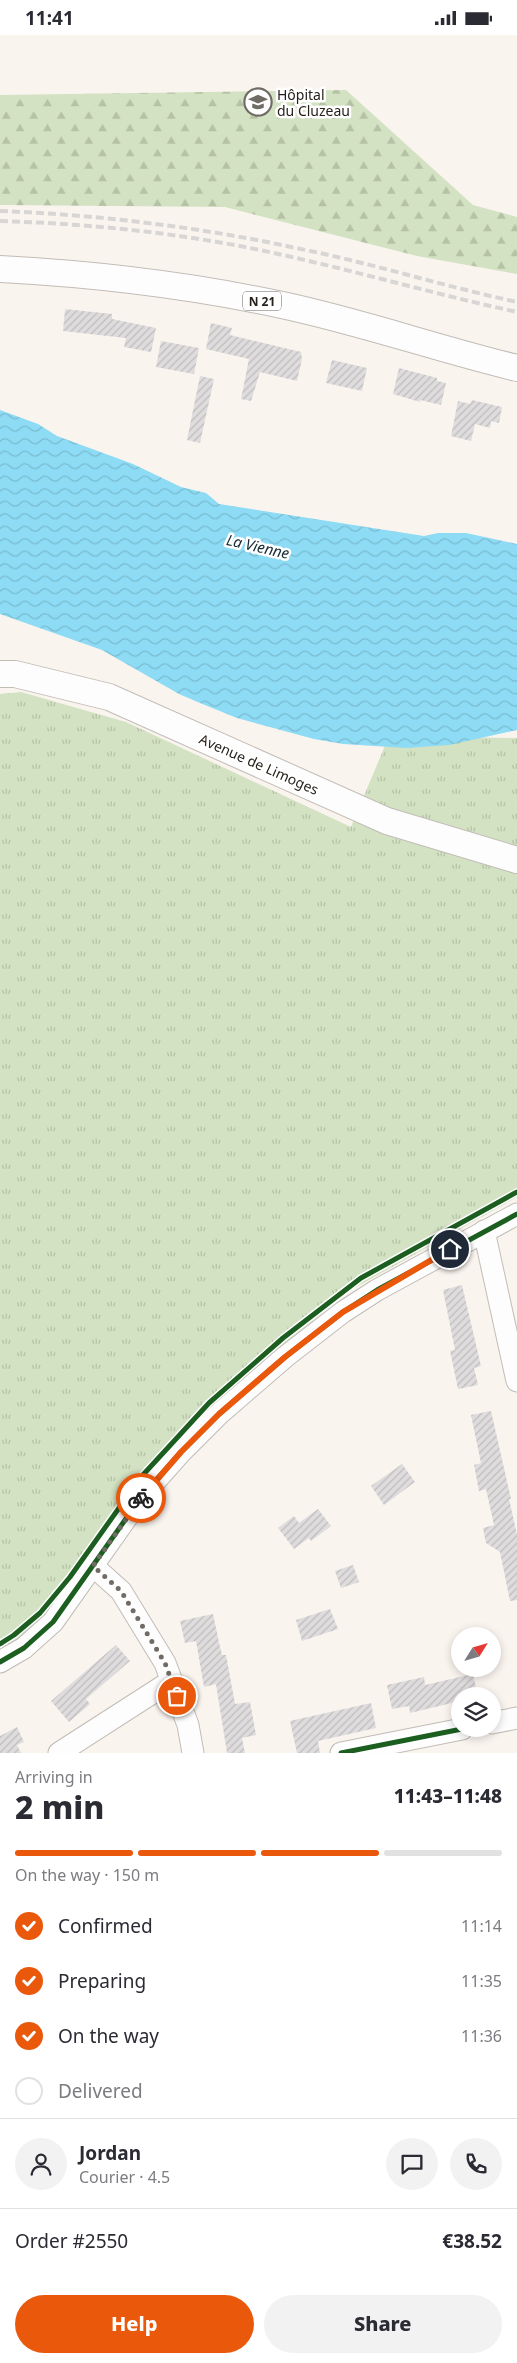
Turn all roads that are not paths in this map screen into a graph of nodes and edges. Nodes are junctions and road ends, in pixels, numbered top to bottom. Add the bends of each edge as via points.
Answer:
1 (0, 269) edge
2 (517, 368) edge
3 (0, 675) edge
4 (517, 860) edge
5 (517, 1214) edge
6 (484, 1231) junction
7 (513, 1348) edge
8 (517, 1381) edge
9 (93, 1566) junction
10 (0, 1662) edge
11 (171, 1681) junction
12 (517, 1718) edge
13 (501, 1721) edge
14 (451, 1731) edge
15 (369, 1750) edge
16 (59, 1753) edge
17 (193, 1753) edge
18 (341, 1753) edge

1 - 2 main road, N 21 via 114,277 209,291 312,312
3 - 4 main road, Avenue de Limoges via 15,674 109,697 387,821
5 - 6 street
6 - 7 street
6 - 9 street via 343,1312 285,1357 181,1452 142,1496
7 - 8 street
9 - 10 street via 53,1622 24,1648
9 - 11 street via 121,1591 165,1663
11 - 16 street
11 - 17 street via 188,1725
12 - 13 street
14 - 15 street
15 - 18 street

